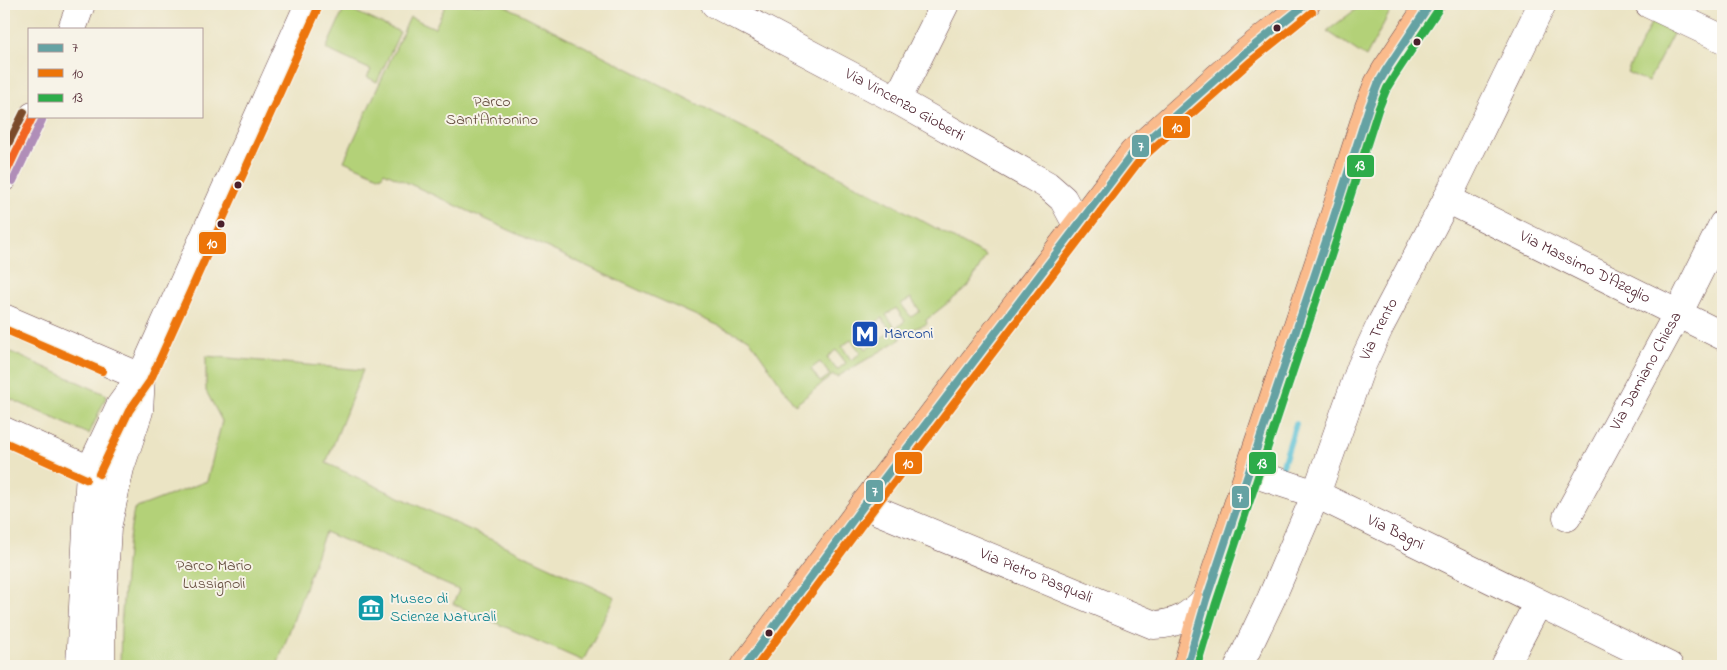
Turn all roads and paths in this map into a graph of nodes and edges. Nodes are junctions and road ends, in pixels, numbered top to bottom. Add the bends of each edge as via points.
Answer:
1 (81, 4) edge
2 (309, 4) edge
3 (715, 4) edge
4 (946, 4) edge
5 (1306, 4) edge
6 (1419, 4) edge
7 (1430, 4) edge
8 (1542, 4) edge
9 (1649, 4) edge
10 (72, 28) edge
11 (1408, 36) junction
12 (1723, 39) edge
13 (897, 100) junction
14 (32, 118) edge
15 (4, 175) edge
16 (1447, 199) junction
17 (1723, 224) edge
18 (1077, 225) junction
19 (1678, 314) junction
20 (4, 318) edge
21 (1723, 336) edge
22 (141, 377) junction
23 (4, 431) edge
24 (90, 470) junction
25 (1250, 472) junction
26 (1316, 494) junction
27 (864, 505) junction
28 (110, 510) junction
29 (1567, 518) dead end
30 (1206, 600) junction
31 (1538, 603) junction
32 (80, 666) edge
33 (101, 666) edge
34 (744, 666) edge
35 (1187, 666) edge
36 (1239, 666) edge
37 (1505, 666) edge
38 (1669, 666) edge

1 - 10 street
2 - 22 street
3 - 13 street, Via Vincenzo Gioberti
4 - 13 street
5 - 18 main road via 1245,53 1133,153
6 - 11 main road
7 - 11 main road
8 - 16 street, Via Trento
9 - 12 street
11 - 25 main road via 1378,84 1369,107
13 - 18 street, Via Vincenzo Gioberti via 1047,185 1063,199
14 - 15 street
16 - 19 street, Via Massimo D'Azeglio
16 - 26 street, Via Trento via 1361,367
17 - 19 street, Via Damiano Chiesa
18 - 27 main road
19 - 21 street, Via Massimo D'Azeglio
19 - 29 street, Via Damiano Chiesa
20 - 22 street
22 - 24 street via 120,406
22 - 28 street via 139,411
23 - 24 street
24 - 28 street
24 - 32 street
25 - 26 street, Via Bagni
25 - 30 main road
26 - 31 street, Via Bagni
26 - 36 street, Via Trento
27 - 30 street, Via Pietro Pasquali via 1154,625 1169,625 1182,620
27 - 34 main road
28 - 33 street
30 - 35 main road
31 - 37 street
31 - 38 street, Via Bagni

